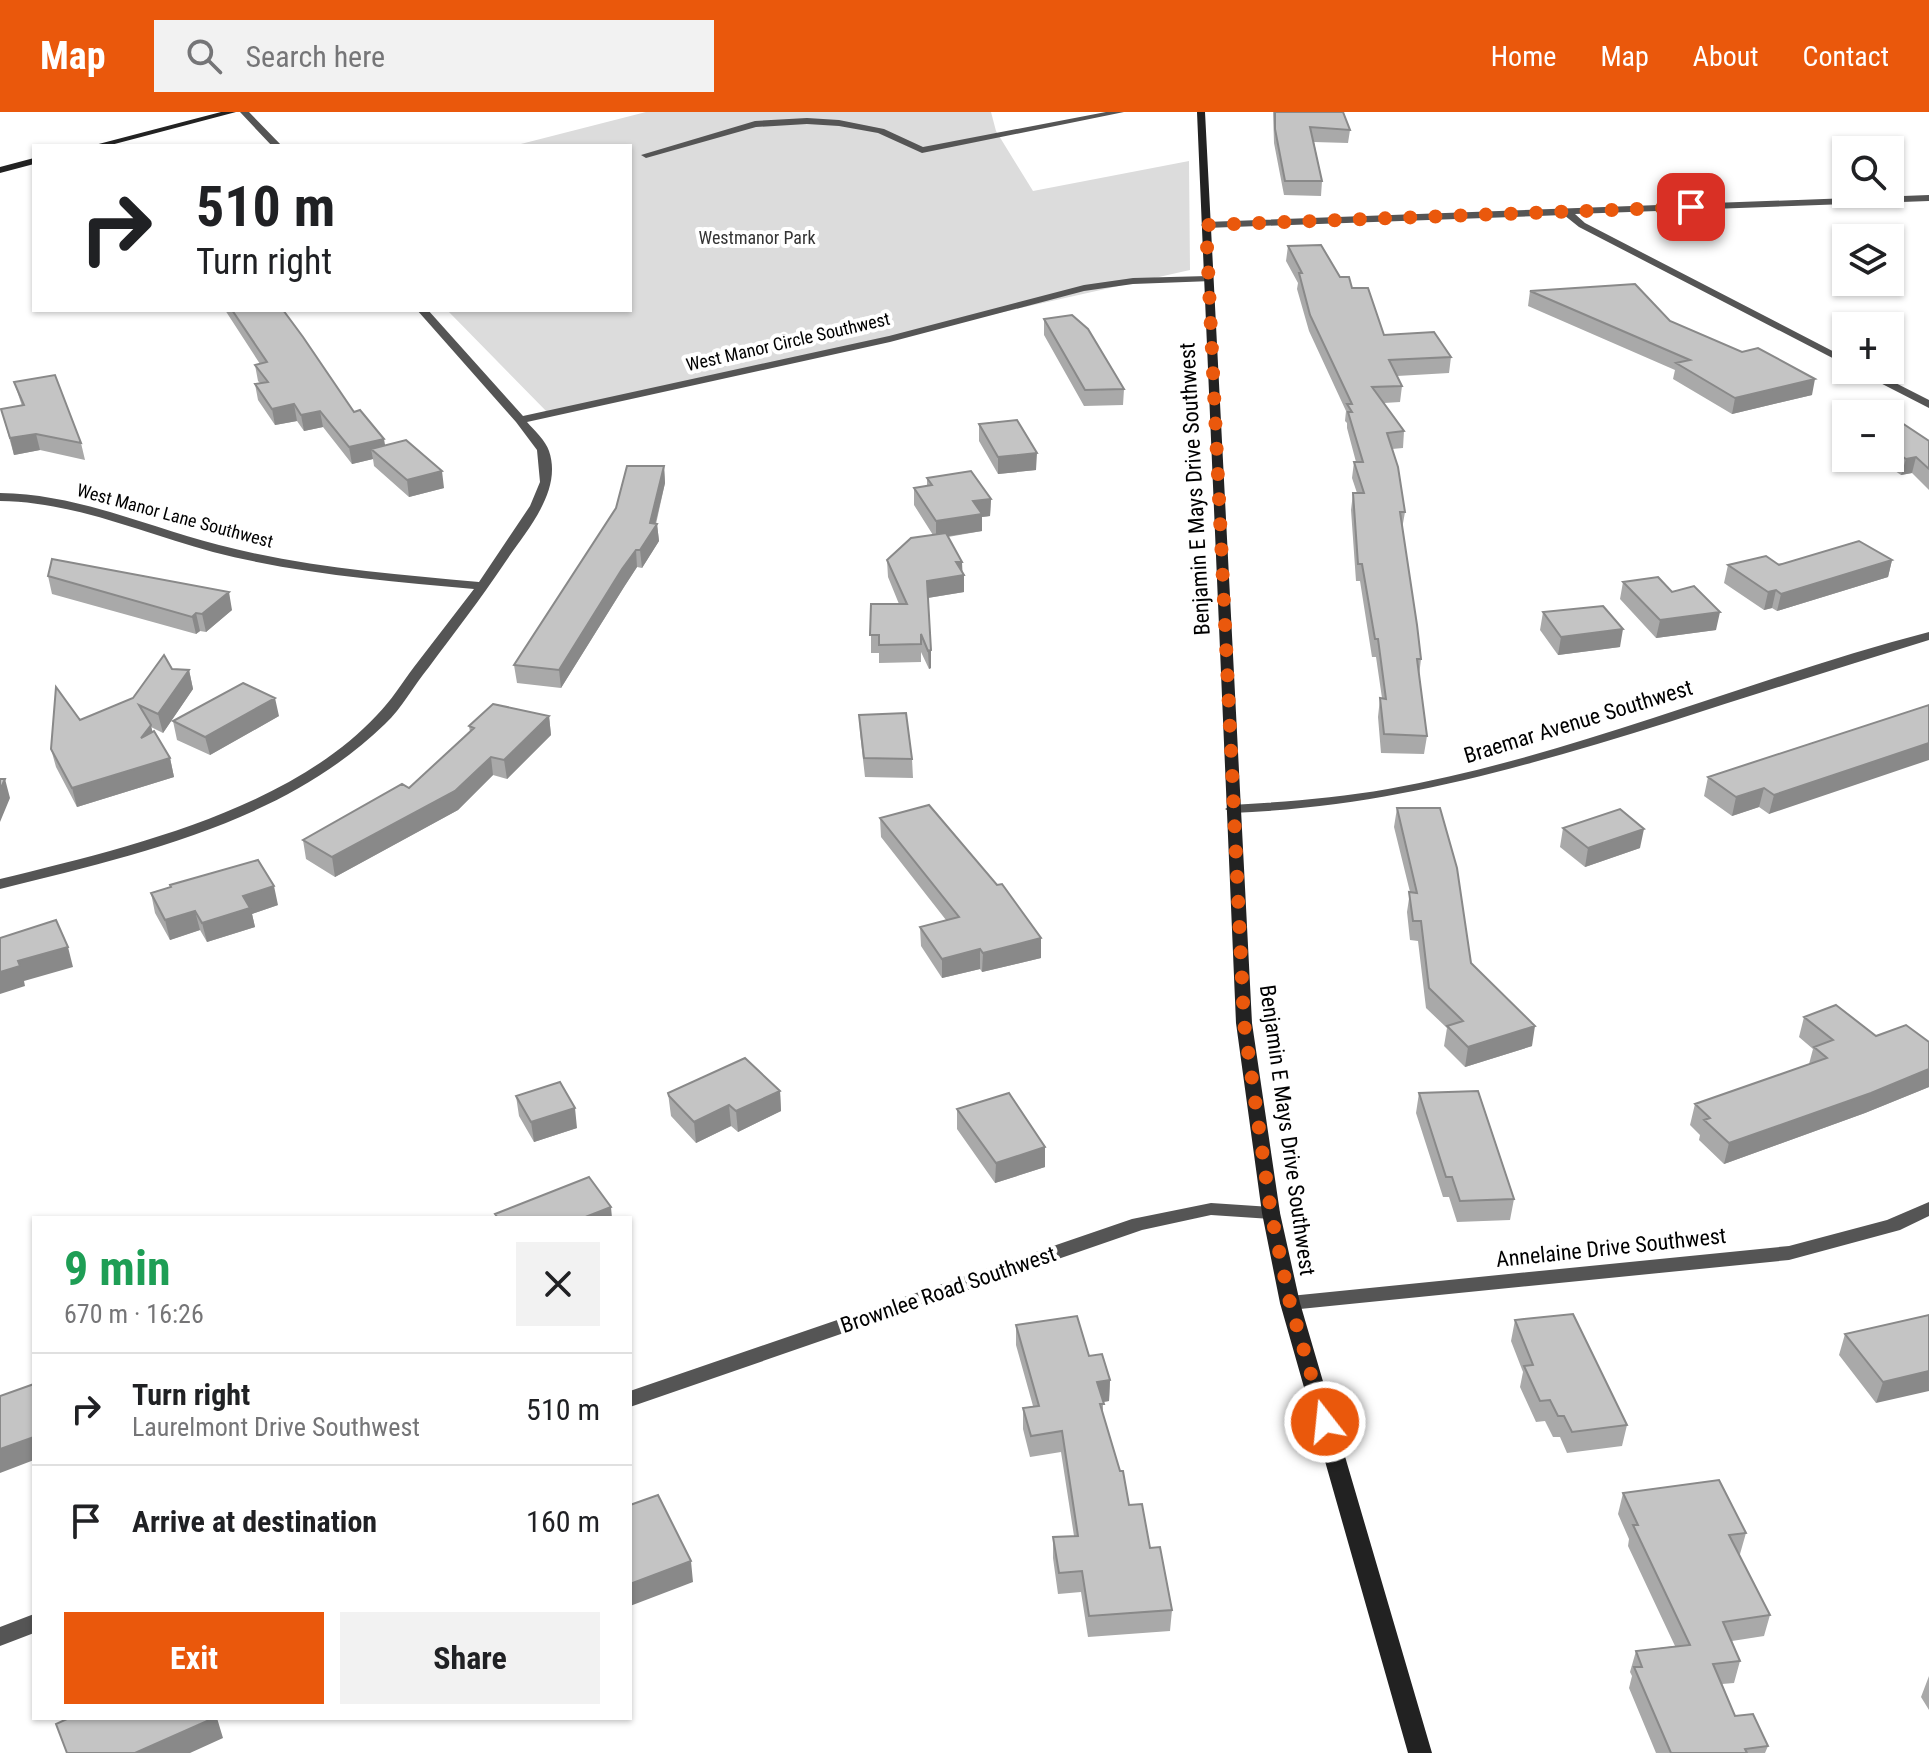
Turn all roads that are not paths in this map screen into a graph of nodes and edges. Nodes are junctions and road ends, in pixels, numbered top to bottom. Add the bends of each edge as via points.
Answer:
1 (232, 112) edge
2 (244, 112) edge
3 (1120, 112) edge
4 (1201, 112) edge
5 (104, 144) edge
6 (275, 144) edge
7 (646, 155) dead end
8 (32, 162) edge
9 (0, 170) edge
10 (1929, 198) edge
11 (1566, 211) junction
12 (1206, 225) junction
13 (1208, 279) junction
14 (424, 312) edge
15 (1832, 355) edge
16 (1888, 384) edge
17 (1929, 405) edge
18 (520, 420) junction
19 (0, 497) edge
20 (483, 586) junction
21 (1929, 636) edge
22 (1232, 809) junction
23 (0, 884) edge
24 (1929, 1208) edge
25 (1271, 1213) junction
26 (1290, 1303) junction
27 (632, 1398) edge
28 (32, 1624) edge
29 (0, 1637) edge
30 (1420, 1753) edge

1 - 5 street
2 - 6 street
3 - 7 street via 922,150 881,131 839,123 755,124
4 - 12 street, Benjamin E Mays Drive Southwest
8 - 9 street
10 - 11 street
11 - 12 street
11 - 15 street via 1582,225
12 - 13 street, Benjamin E Mays Drive Southwest
13 - 18 street, West Manor Circle Southwest via 1084,288 890,339
13 - 22 street, Benjamin E Mays Drive Southwest
14 - 18 street
16 - 17 street
18 - 20 street via 543,450 546,482
19 - 20 street, West Manor Lane Southwest via 57,502 279,563
20 - 23 street via 383,718 345,752 290,788 223,820 140,848
21 - 22 street, Braemar Avenue Southwest via 1485,774 1295,808
22 - 25 street, Benjamin E Mays Drive Southwest via 1244,1023
24 - 26 street, Annelaine Drive Southwest via 1893,1225 1789,1253
25 - 26 street, Benjamin E Mays Drive Southwest
25 - 27 street, Brownlee Road Southwest via 1211,1209 1139,1224
26 - 30 street, Benjamin E Mays Drive Southwest
28 - 29 street

